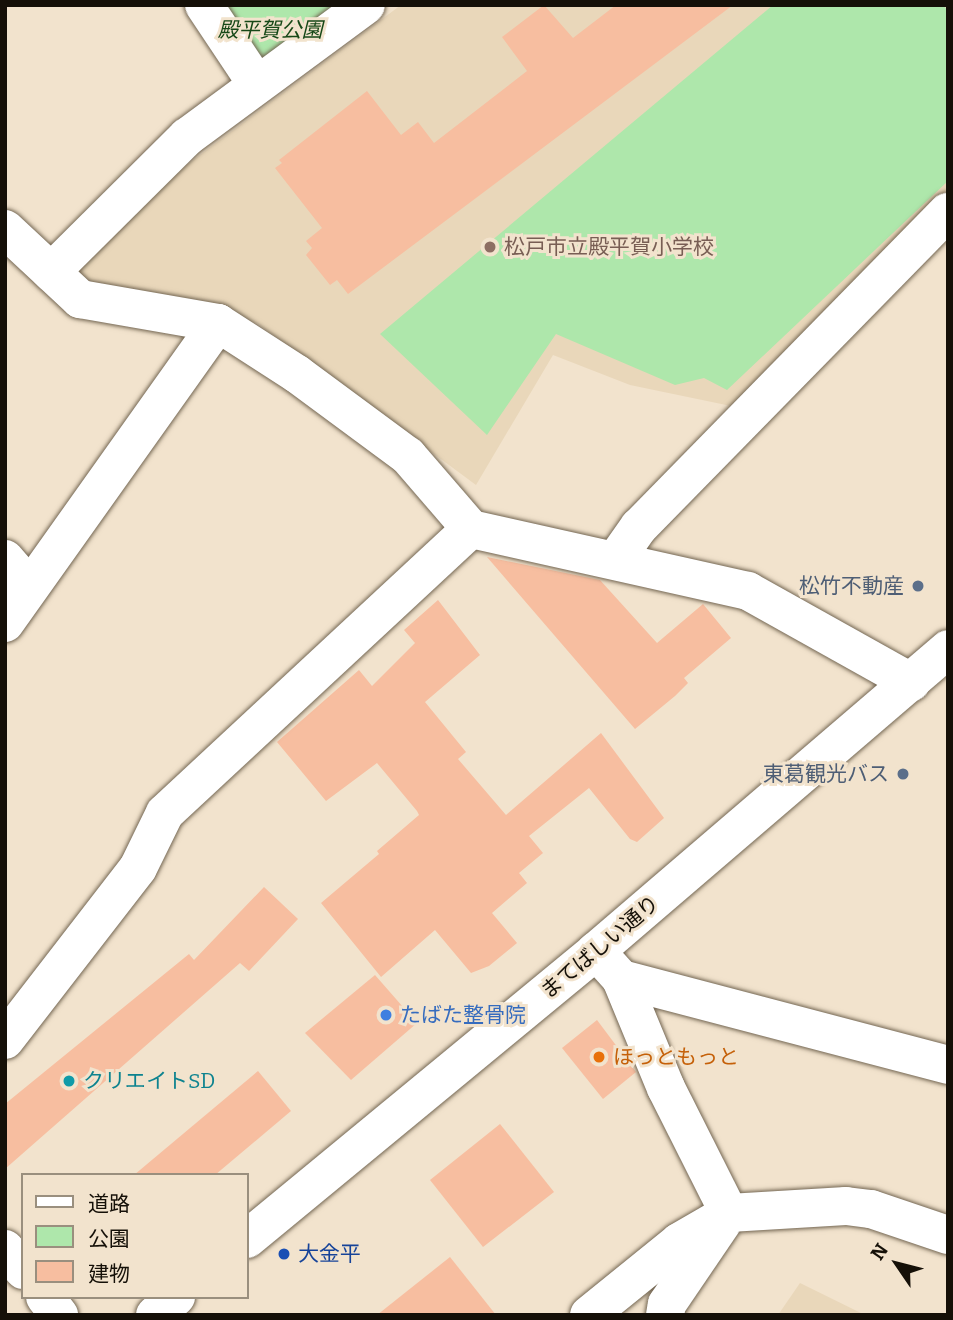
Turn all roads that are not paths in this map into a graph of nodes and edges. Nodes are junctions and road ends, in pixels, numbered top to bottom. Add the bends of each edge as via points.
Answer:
1 (204, 5) edge
2 (366, 5) edge
3 (256, 83) junction
4 (948, 212) edge
5 (5, 229) edge
6 (51, 272) junction
7 (218, 323) junction
8 (471, 528) junction
9 (617, 558) junction
10 (5, 559) edge
11 (29, 587) junction
12 (5, 623) edge
13 (948, 649) edge
14 (911, 682) junction
15 (596, 951) junction
16 (621, 979) junction
17 (5, 1040) edge
18 (948, 1065) edge
19 (729, 1213) junction
20 (948, 1235) edge
21 (248, 1238) edge
22 (5, 1249) edge
23 (21, 1268) edge
24 (47, 1299) edge
25 (174, 1299) edge
26 (59, 1315) edge
27 (155, 1315) edge
28 (589, 1315) edge
29 (665, 1315) edge

1 - 3 street
2 - 3 street
3 - 6 street via 187,137
4 - 9 street via 639,527
5 - 6 street
6 - 7 street via 80,299
7 - 8 street via 297,374 408,456
7 - 11 street
8 - 9 street
8 - 17 street via 165,813 138,868
9 - 14 street via 748,590
10 - 11 street
11 - 12 street
13 - 14 street, まてばしい通り
14 - 15 street, まてばしい通り
15 - 16 street
15 - 21 street, まてばしい通り
16 - 18 street
16 - 19 street via 666,1088
19 - 20 street via 846,1206 871,1209
19 - 28 street via 679,1242
19 - 29 street via 667,1304
22 - 23 street
24 - 26 street
25 - 27 street

